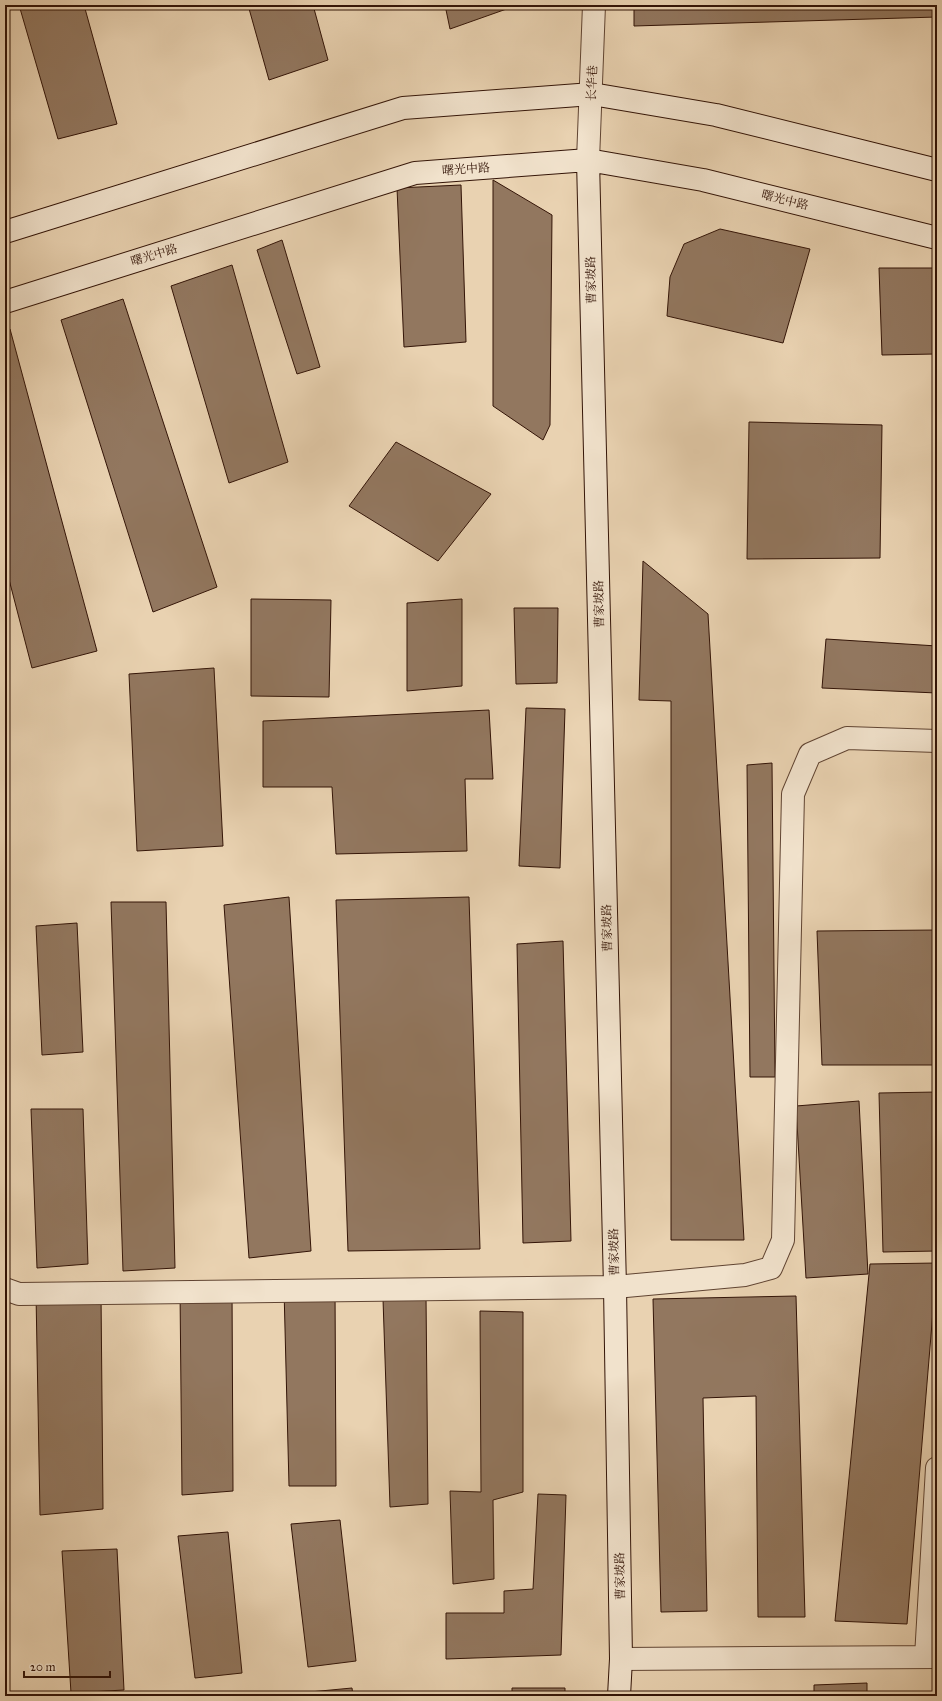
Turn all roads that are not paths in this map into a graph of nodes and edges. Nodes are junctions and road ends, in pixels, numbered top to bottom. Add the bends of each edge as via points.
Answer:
1 (594, 5) edge
2 (592, 94) junction
3 (588, 160) junction
4 (937, 170) edge
5 (5, 232) edge
6 (937, 238) edge
7 (5, 302) edge
8 (937, 741) edge
9 (615, 1287) junction
10 (5, 1289) edge
11 (937, 1468) edge
12 (932, 1657) edge
13 (621, 1659) junction
14 (619, 1696) edge

1 - 2 street, 长华巷
2 - 3 street, 长华巷
2 - 4 street via 716,115
2 - 5 street via 403,108
3 - 6 street, 曙光中路 via 703,180
3 - 7 street, 曙光中路 via 415,173
3 - 9 street, 曹家坡路
8 - 9 street via 847,738 810,754 793,794 782,1240 771,1268 745,1275
9 - 10 street via 19,1294
9 - 13 street, 曹家坡路
11 - 12 street
12 - 13 street
13 - 14 street, 曹家坡路

